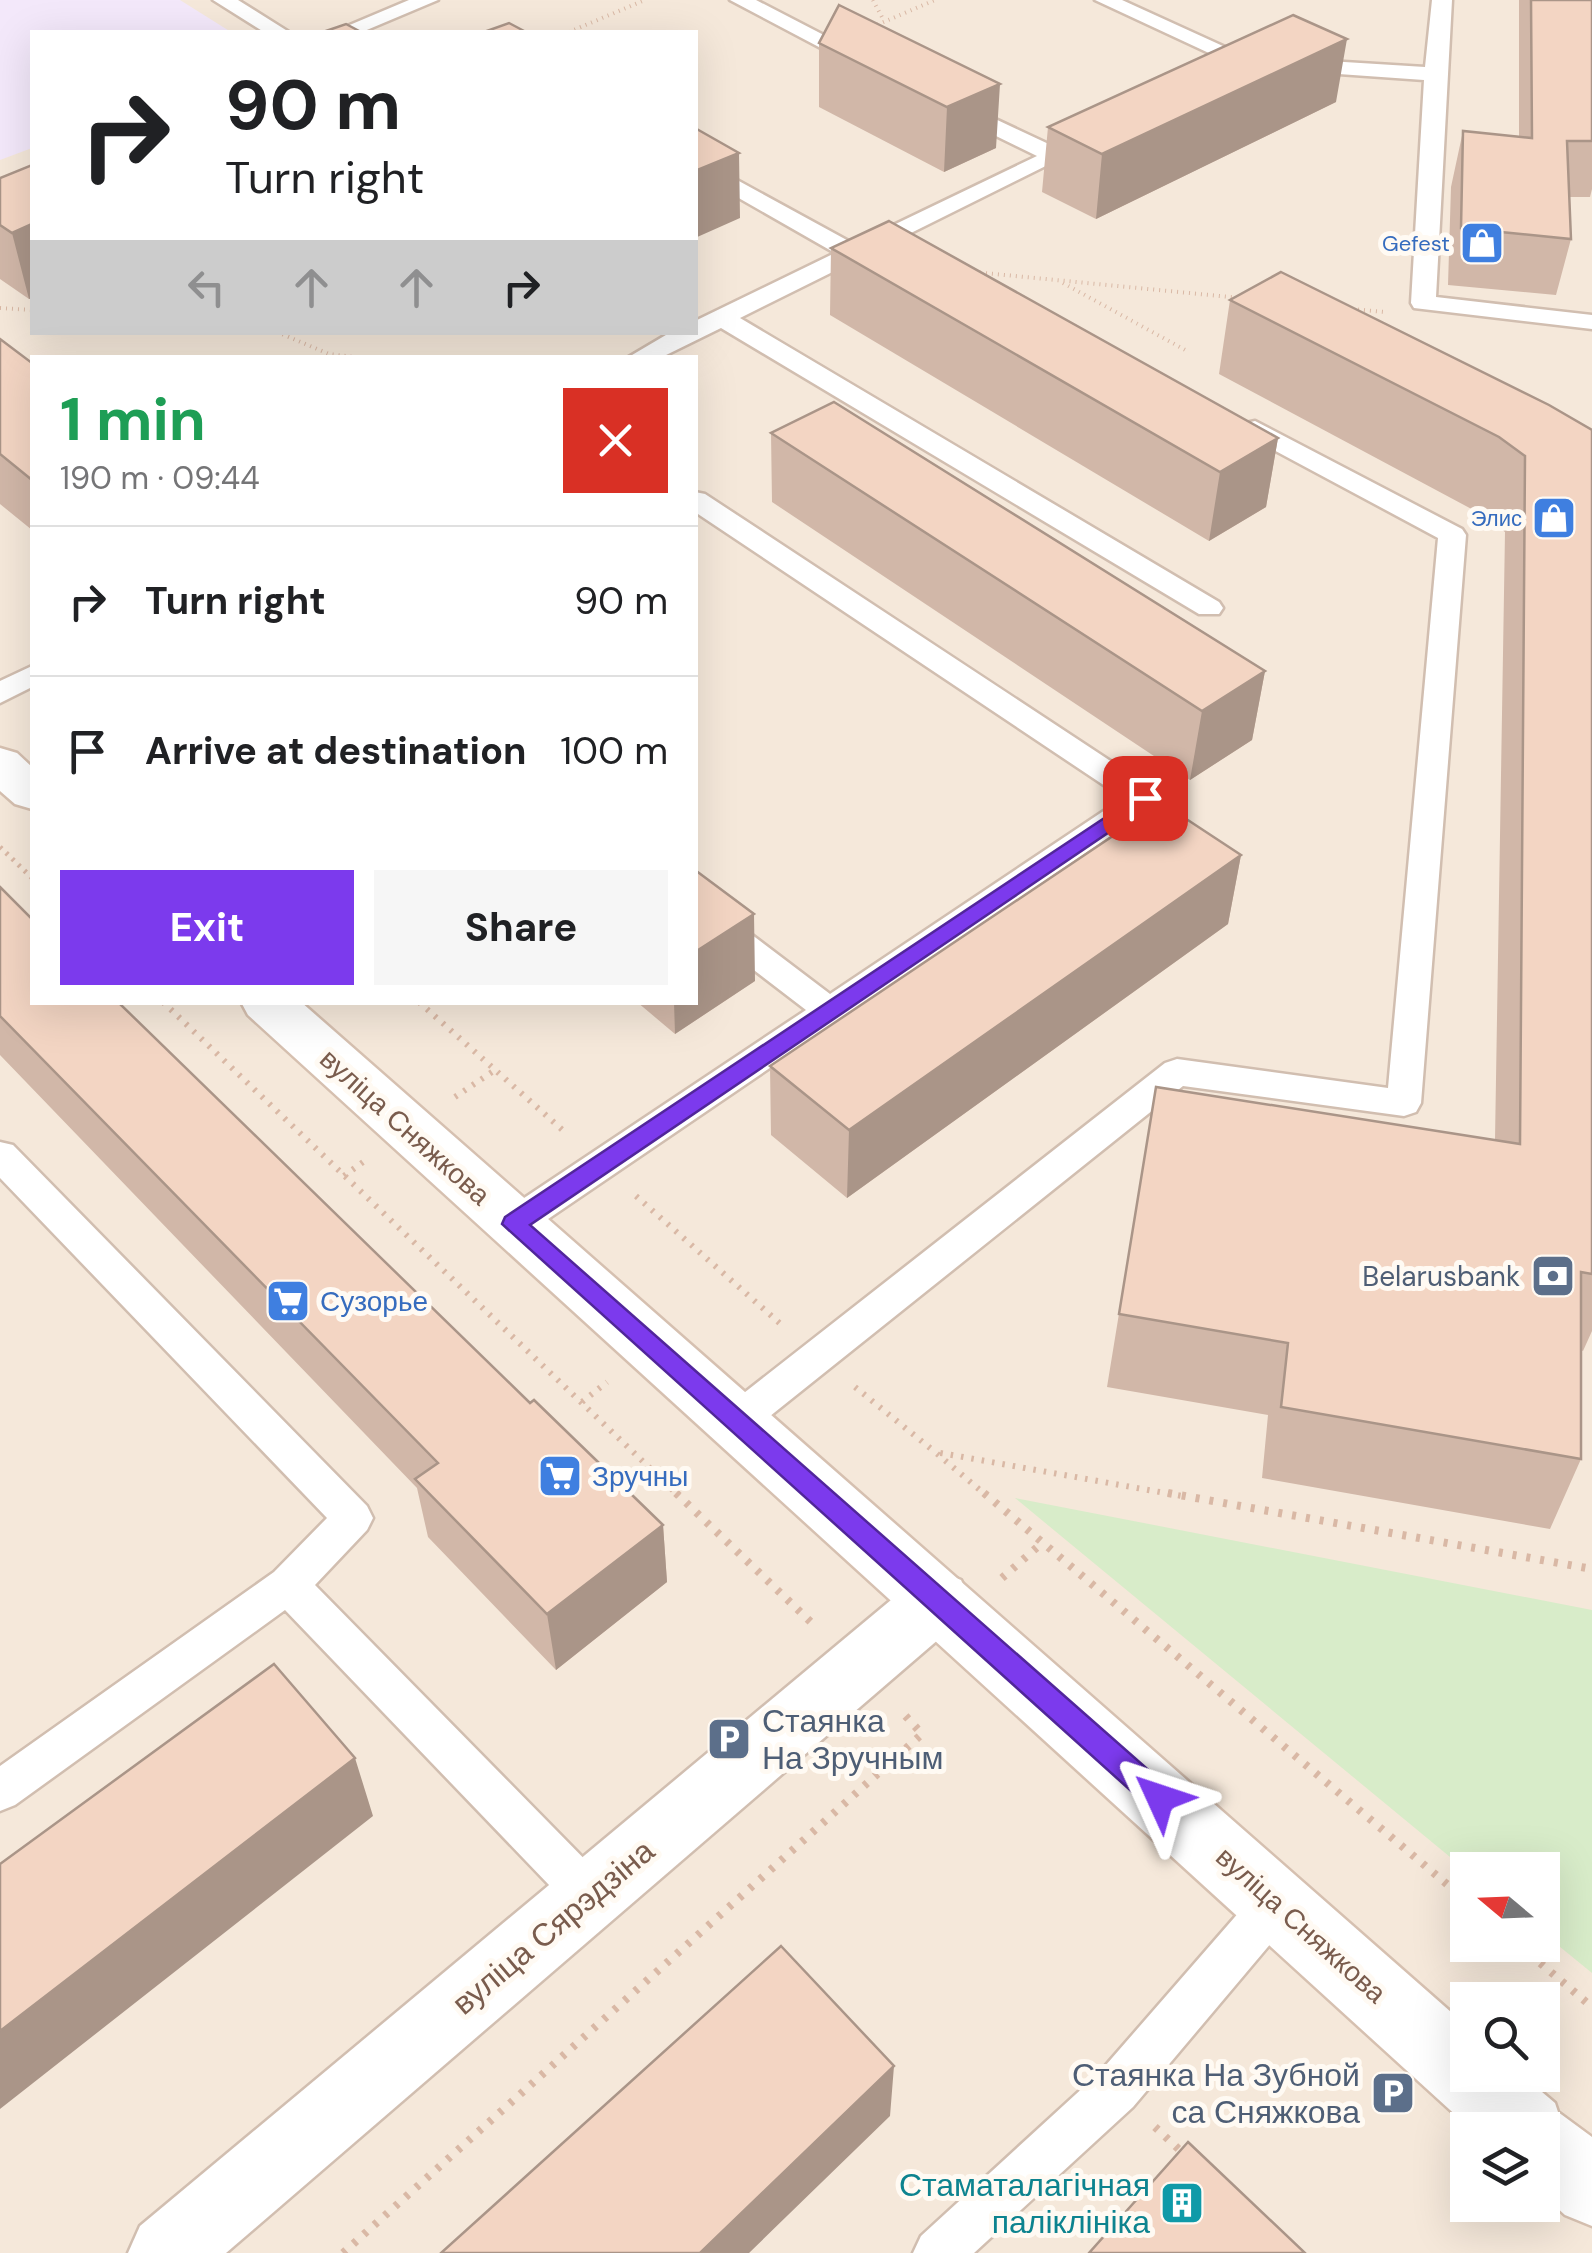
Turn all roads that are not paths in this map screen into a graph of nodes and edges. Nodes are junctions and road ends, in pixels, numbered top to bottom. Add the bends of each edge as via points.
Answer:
1 (223, 0) edge
2 (428, 0) edge
3 (740, 0) edge
4 (1105, 0) edge
5 (1442, 0) edge
6 (275, 30) edge
7 (349, 30) edge
8 (1247, 62) junction
9 (884, 71) edge
10 (1436, 74) junction
11 (1212, 79) edge
12 (935, 96) edge
13 (1108, 130) edge
14 (1055, 156) junction
15 (698, 166) edge
16 (854, 254) junction
17 (722, 318) junction
18 (1592, 322) edge
19 (698, 330) edge
20 (687, 335) edge
21 (645, 355) edge
22 (1256, 429) edge
23 (698, 502) edge
24 (1209, 608) dead end
25 (30, 676) edge
26 (0, 694) edge
27 (0, 765) edge
28 (30, 791) edge
29 (698, 910) edge
30 (270, 1005) edge
31 (830, 1011) junction
32 (0, 1155) edge
33 (514, 1224) junction
34 (735, 1422) junction
35 (288, 1585) junction
36 (938, 1600) junction
37 (0, 1791) edge
38 (590, 1896) junction
39 (1277, 1902) junction
40 (1508, 2112) edge
41 (1560, 2159) edge
42 (1592, 2188) edge
43 (167, 2253) edge
44 (938, 2253) edge

1 - 6 lane
2 - 7 lane
3 - 9 lane
4 - 8 lane
5 - 10 lane
8 - 10 lane
8 - 11 lane
10 - 18 lane via 1423,303
12 - 14 lane
13 - 14 lane
14 - 16 lane
15 - 16 lane
16 - 17 lane
17 - 19 lane
17 - 24 lane
20 - 21 lane
22 - 34 lane via 1452,535 1404,1104 1177,1072
23 - 31 lane via 1145,798
25 - 26 lane
27 - 28 street
29 - 31 lane
30 - 33 street, вуліца Сняжкова
31 - 33 lane
32 - 35 lane via 353,1518
33 - 34 street, вуліца Сняжкова
34 - 36 street, вуліца Сняжкова
35 - 37 lane
35 - 38 lane
36 - 38 street, вуліца Сярэдзіна via 874,1684
36 - 39 street, вуліца Сняжкова
38 - 43 street, вуліца Сярэдзіна
39 - 40 street, вуліца Сняжкова
39 - 44 lane via 1116,2090
41 - 42 street

